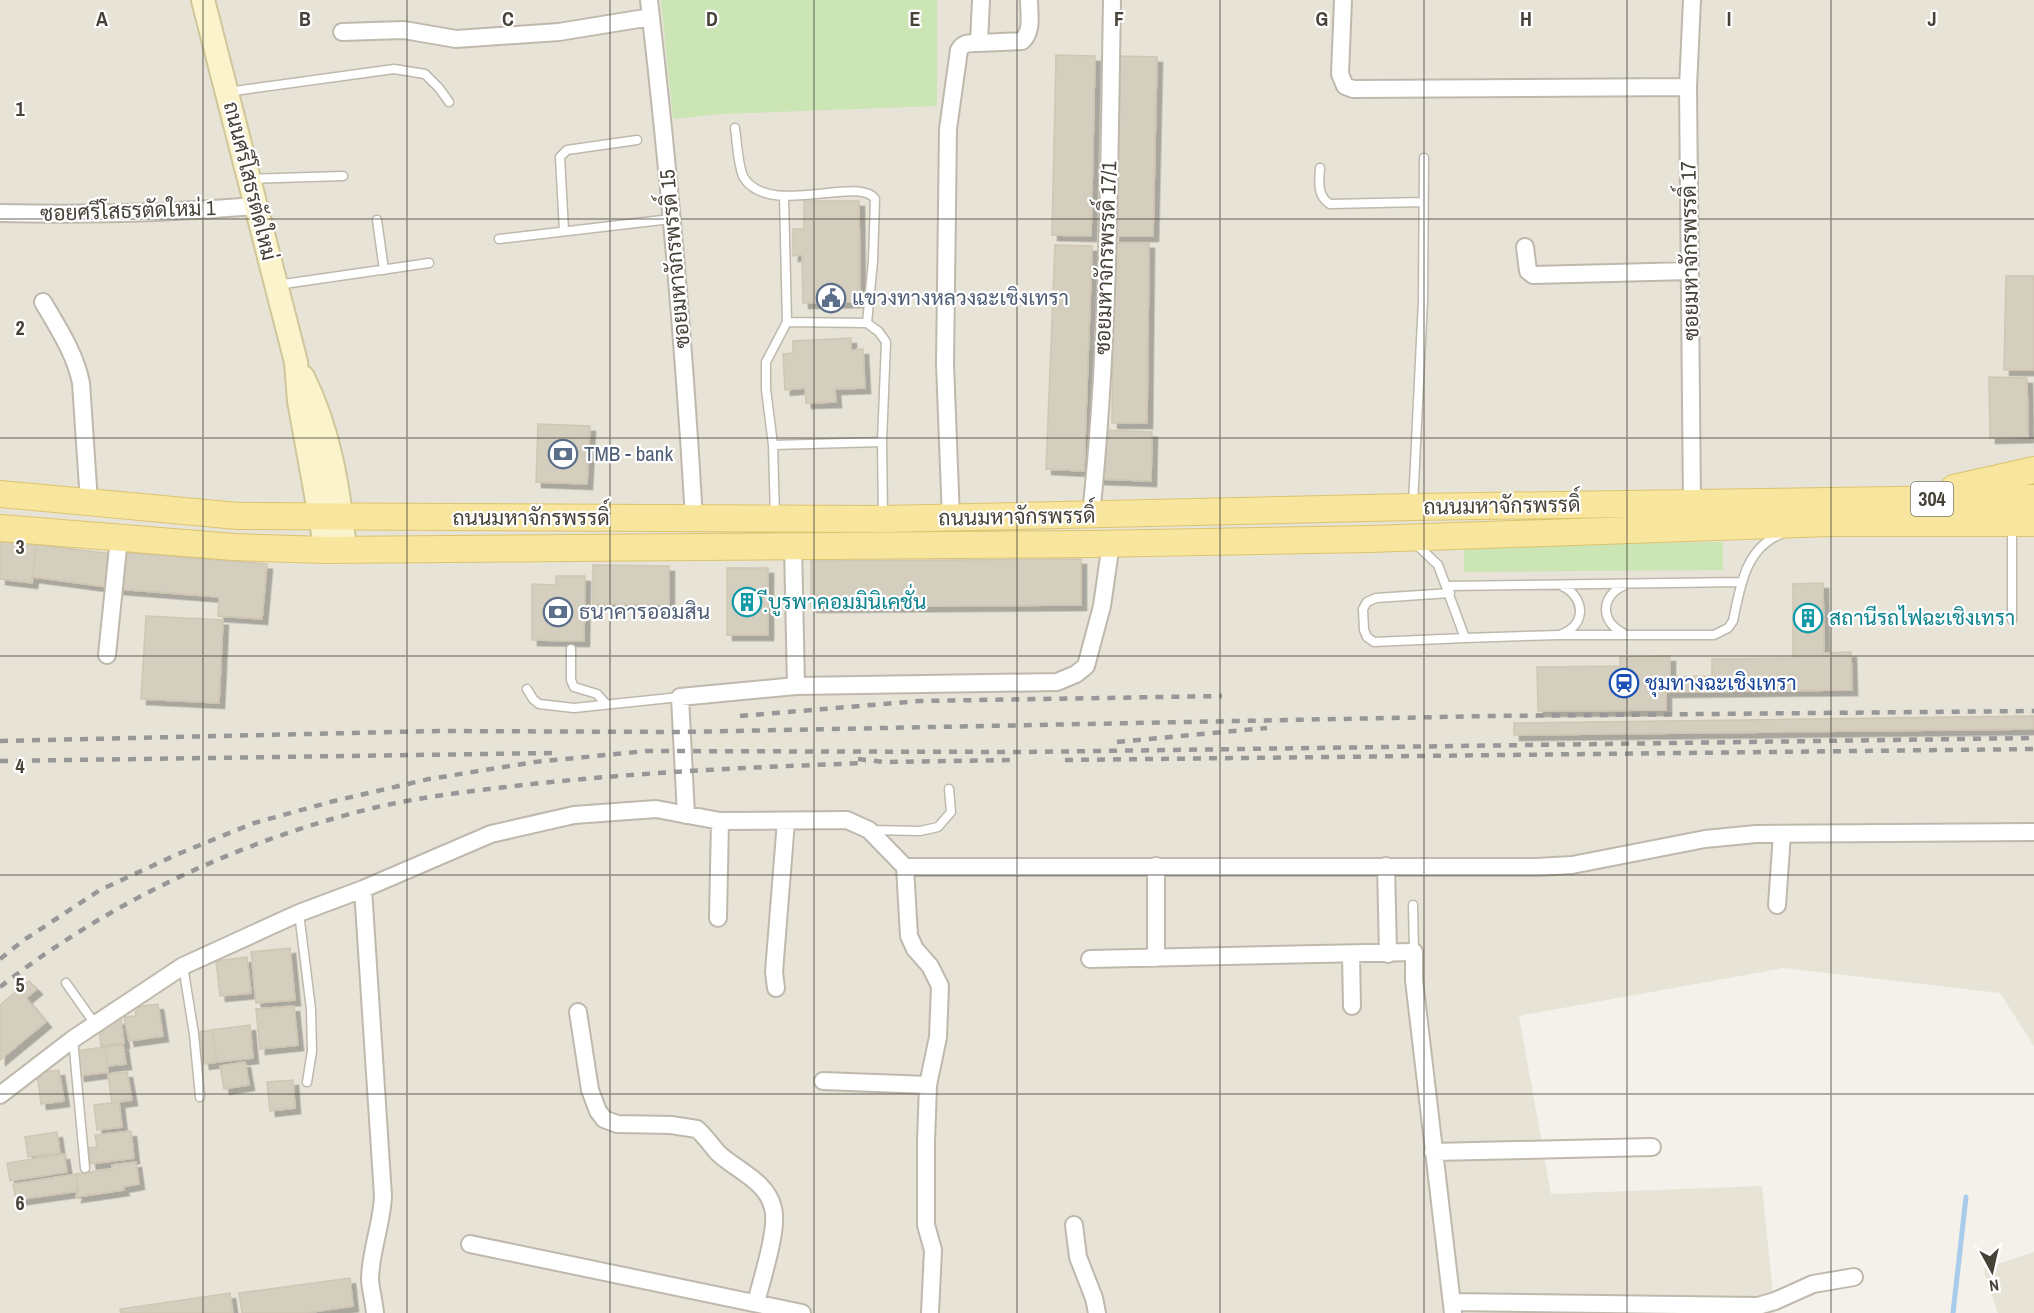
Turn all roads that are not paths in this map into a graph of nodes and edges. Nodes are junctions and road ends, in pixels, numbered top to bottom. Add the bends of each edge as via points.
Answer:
1 (203, 0) edge
2 (648, 0) edge
3 (981, 0) edge
4 (1029, 0) edge
5 (1112, 0) edge
6 (1343, 0) edge
7 (1692, 0) edge
8 (651, 17) junction
9 (342, 32) dead end
10 (978, 43) junction
11 (1688, 87) junction
12 (227, 92) junction
13 (449, 102) dead end
14 (735, 128) dead end
15 (637, 140) dead end
16 (1424, 158) dead end
17 (1320, 168) dead end
18 (343, 176) dead end
19 (249, 179) junction
20 (784, 197) junction
21 (1423, 202) junction
22 (256, 206) junction
23 (0, 213) edge
24 (671, 219) junction
25 (377, 220) dead end
26 (564, 231) junction
27 (499, 239) dead end
28 (1525, 248) dead end
29 (429, 263) dead end
30 (384, 270) junction
31 (1690, 271) junction
32 (276, 285) junction
33 (43, 302) dead end
34 (787, 322) junction
35 (867, 323) junction
36 (882, 442) junction
37 (773, 445) junction
38 (2034, 470) edge
39 (0, 494) edge
40 (2034, 498) edge
41 (1907, 499) junction
42 (89, 502) junction
43 (1692, 502) junction
44 (1413, 507) junction
45 (1831, 512) junction
46 (1091, 515) junction
47 (331, 517) junction
48 (694, 519) junction
49 (775, 519) junction
50 (883, 519) junction
51 (951, 519) junction
52 (2023, 523) edge
53 (0, 528) edge
54 (119, 538) junction
55 (1370, 539) junction
56 (1111, 543) junction
57 (792, 546) junction
58 (336, 550) junction
59 (1742, 582) junction
60 (1631, 584) junction
61 (1556, 585) junction
62 (1448, 590) junction
63 (2012, 620) dead end
64 (1559, 635) junction
65 (1632, 635) junction
66 (1465, 638) junction
67 (571, 649) dead end
68 (107, 655) dead end
69 (796, 686) junction
70 (527, 688) dead end
71 (680, 697) junction
72 (605, 704) junction
73 (949, 789) dead end
74 (686, 815) junction
75 (720, 821) junction
76 (786, 821) junction
77 (869, 831) junction
78 (2034, 832) edge
79 (1782, 834) junction
80 (1156, 866) junction
81 (1386, 866) junction
82 (905, 867) junction
83 (363, 889) junction
84 (1413, 905) dead end
85 (1777, 905) dead end
86 (298, 913) junction
87 (718, 918) dead end
88 (1414, 952) junction
89 (1388, 954) junction
90 (1351, 955) junction
91 (1156, 958) junction
92 (1090, 959) dead end
93 (183, 966) junction
94 (66, 983) dead end
95 (777, 988) dead end
96 (1352, 1006) dead end
97 (578, 1012) dead end
98 (95, 1024) junction
99 (73, 1039) junction
100 (823, 1081) dead end
101 (307, 1082) dead end
102 (928, 1085) junction
103 (0, 1095) edge
104 (201, 1097) dead end
105 (1652, 1147) dead end
106 (1433, 1152) junction
107 (85, 1168) dead end
108 (1074, 1225) dead end
109 (470, 1244) dead end
110 (1854, 1277) dead end
111 (756, 1303) junction
112 (734, 1306) edge
113 (1453, 1308) edge
114 (375, 1313) edge
115 (802, 1313) edge
116 (930, 1313) edge
117 (1097, 1313) edge

1 - 12 street, ถนนศรีโสธรตัดใหม่
2 - 8 street, ซอยมหาจักรพรรดิ์ 15
3 - 10 street
4 - 10 street via 1029,29 1022,41
5 - 46 street, ซอยมหาจักรพรรดิ์ 17/1 via 1103,361
6 - 11 street via 1340,75 1345,86 1353,89
7 - 11 street, ซอยมหาจักรพรรดิ์ 17
8 - 9 street via 559,32 456,39 404,30
8 - 24 street, ซอยมหาจักรพรรดิ์ 15
10 - 51 street via 962,45 959,51 948,129 945,364
11 - 31 street, ซอยมหาจักรพรรดิ์ 17
12 - 13 lane via 394,69 425,74
12 - 19 street, ถนนศรีโสธรตัดใหม่
14 - 20 lane via 742,176 756,188
15 - 26 lane via 567,150 560,157
16 - 21 lane
17 - 21 lane via 1320,194 1330,204
18 - 19 lane
19 - 22 street, ถนนศรีโสธรตัดใหม่
20 - 34 lane
20 - 35 lane via 849,192 870,193 875,199
21 - 44 lane via 1423,300
22 - 23 street, ซอยศรีโสธรตัดใหม่ 1 via 111,213
22 - 32 street, ถนนศรีโสธรตัดใหม่
24 - 26 lane
24 - 48 street, ซอยมหาจักรพรรดิ์ 15 via 686,374
25 - 30 lane
26 - 27 lane
28 - 31 street via 1528,271 1533,275
29 - 30 lane
30 - 32 lane
31 - 43 street, ซอยมหาจักรพรรดิ์ 17
32 - 47 street, ถนนศรีโสธรตัดใหม่ via 296,362 331,451
33 - 42 street via 72,354 81,383
34 - 35 lane
34 - 37 lane via 766,362
35 - 36 lane via 886,342
36 - 37 lane
36 - 50 lane
37 - 49 lane
38 - 41 main road
39 - 42 main road, ถนนมหาจักรพรรดิ์
40 - 41 main road, ถนนมหาจักรพรรดิ์ / 304
41 - 45 main road, ถนนมหาจักรพรรดิ์ / 304
42 - 47 main road, ถนนมหาจักรพรรดิ์ via 238,516
43 - 44 main road, ถนนมหาจักรพรรดิ์
43 - 45 main road, ถนนมหาจักรพรรดิ์
44 - 46 main road, ถนนมหาจักรพรรดิ์
45 - 52 main road, ถนนมหาจักรพรรดิ์ / 304
45 - 55 main road, ถนนมหาจักรพรรดิ์
45 - 59 lane via 1773,537 1758,550
46 - 51 main road, ถนนมหาจักรพรรดิ์
47 - 48 main road, ถนนมหาจักรพรรดิ์
47 - 58 street, ถนนศรีโสธรตัดใหม่
48 - 49 main road, ถนนมหาจักรพรรดิ์
49 - 50 main road, ถนนมหาจักรพรรดิ์
50 - 51 main road, ถนนมหาจักรพรรดิ์
52 - 63 lane
53 - 54 main road, ถนนมหาจักรพรรดิ์
54 - 58 main road, ถนนมหาจักรพรรดิ์
54 - 68 street
55 - 56 main road, ถนนมหาจักรพรรดิ์
55 - 62 lane via 1414,543 1438,565
56 - 57 main road, ถนนมหาจักรพรรดิ์
56 - 69 street via 1102,606 1086,666 1066,679
57 - 58 main road, ถนนมหาจักรพรรดิ์
57 - 69 street
59 - 60 lane
59 - 65 lane via 1733,621 1722,633
60 - 61 lane
60 - 65 lane via 1611,594 1606,608 1611,624
61 - 62 lane
61 - 64 lane via 1575,595 1580,610 1576,624
62 - 66 lane
62 - 66 lane via 1367,602 1363,609 1364,630 1374,642
64 - 65 lane
64 - 66 lane
67 - 72 lane via 574,687 597,694
69 - 71 street
70 - 72 lane via 539,705 574,708
71 - 72 lane
71 - 74 street
73 - 77 lane via 951,813 938,827
74 - 75 street
74 - 83 street via 656,809 574,815 491,834
75 - 76 street
75 - 87 street
76 - 77 street via 847,820
76 - 95 street via 774,972
77 - 82 street
78 - 79 street
79 - 81 street via 1705,839 1572,865
79 - 85 street
80 - 81 street
80 - 82 street
80 - 91 street
81 - 89 street
82 - 102 street via 909,936 940,986 938,1037
83 - 86 street
83 - 114 street via 383,1196 371,1265
84 - 88 lane
86 - 93 street
86 - 101 lane via 311,1009 312,1051
88 - 89 street
88 - 106 street
89 - 90 street
90 - 91 street
90 - 96 street
91 - 92 street
93 - 98 street
93 - 104 lane
94 - 98 lane
97 - 111 street via 590,1090 604,1119 617,1124 697,1129 718,1153 768,1195 774,1208 774,1226
98 - 99 street
99 - 103 street
99 - 107 lane
100 - 102 street
102 - 116 street via 926,1225 933,1250
105 - 106 street
106 - 113 street
108 - 117 street via 1078,1257
109 - 112 street
110 - 113 street via 1813,1284 1758,1306
111 - 112 street
111 - 115 street

